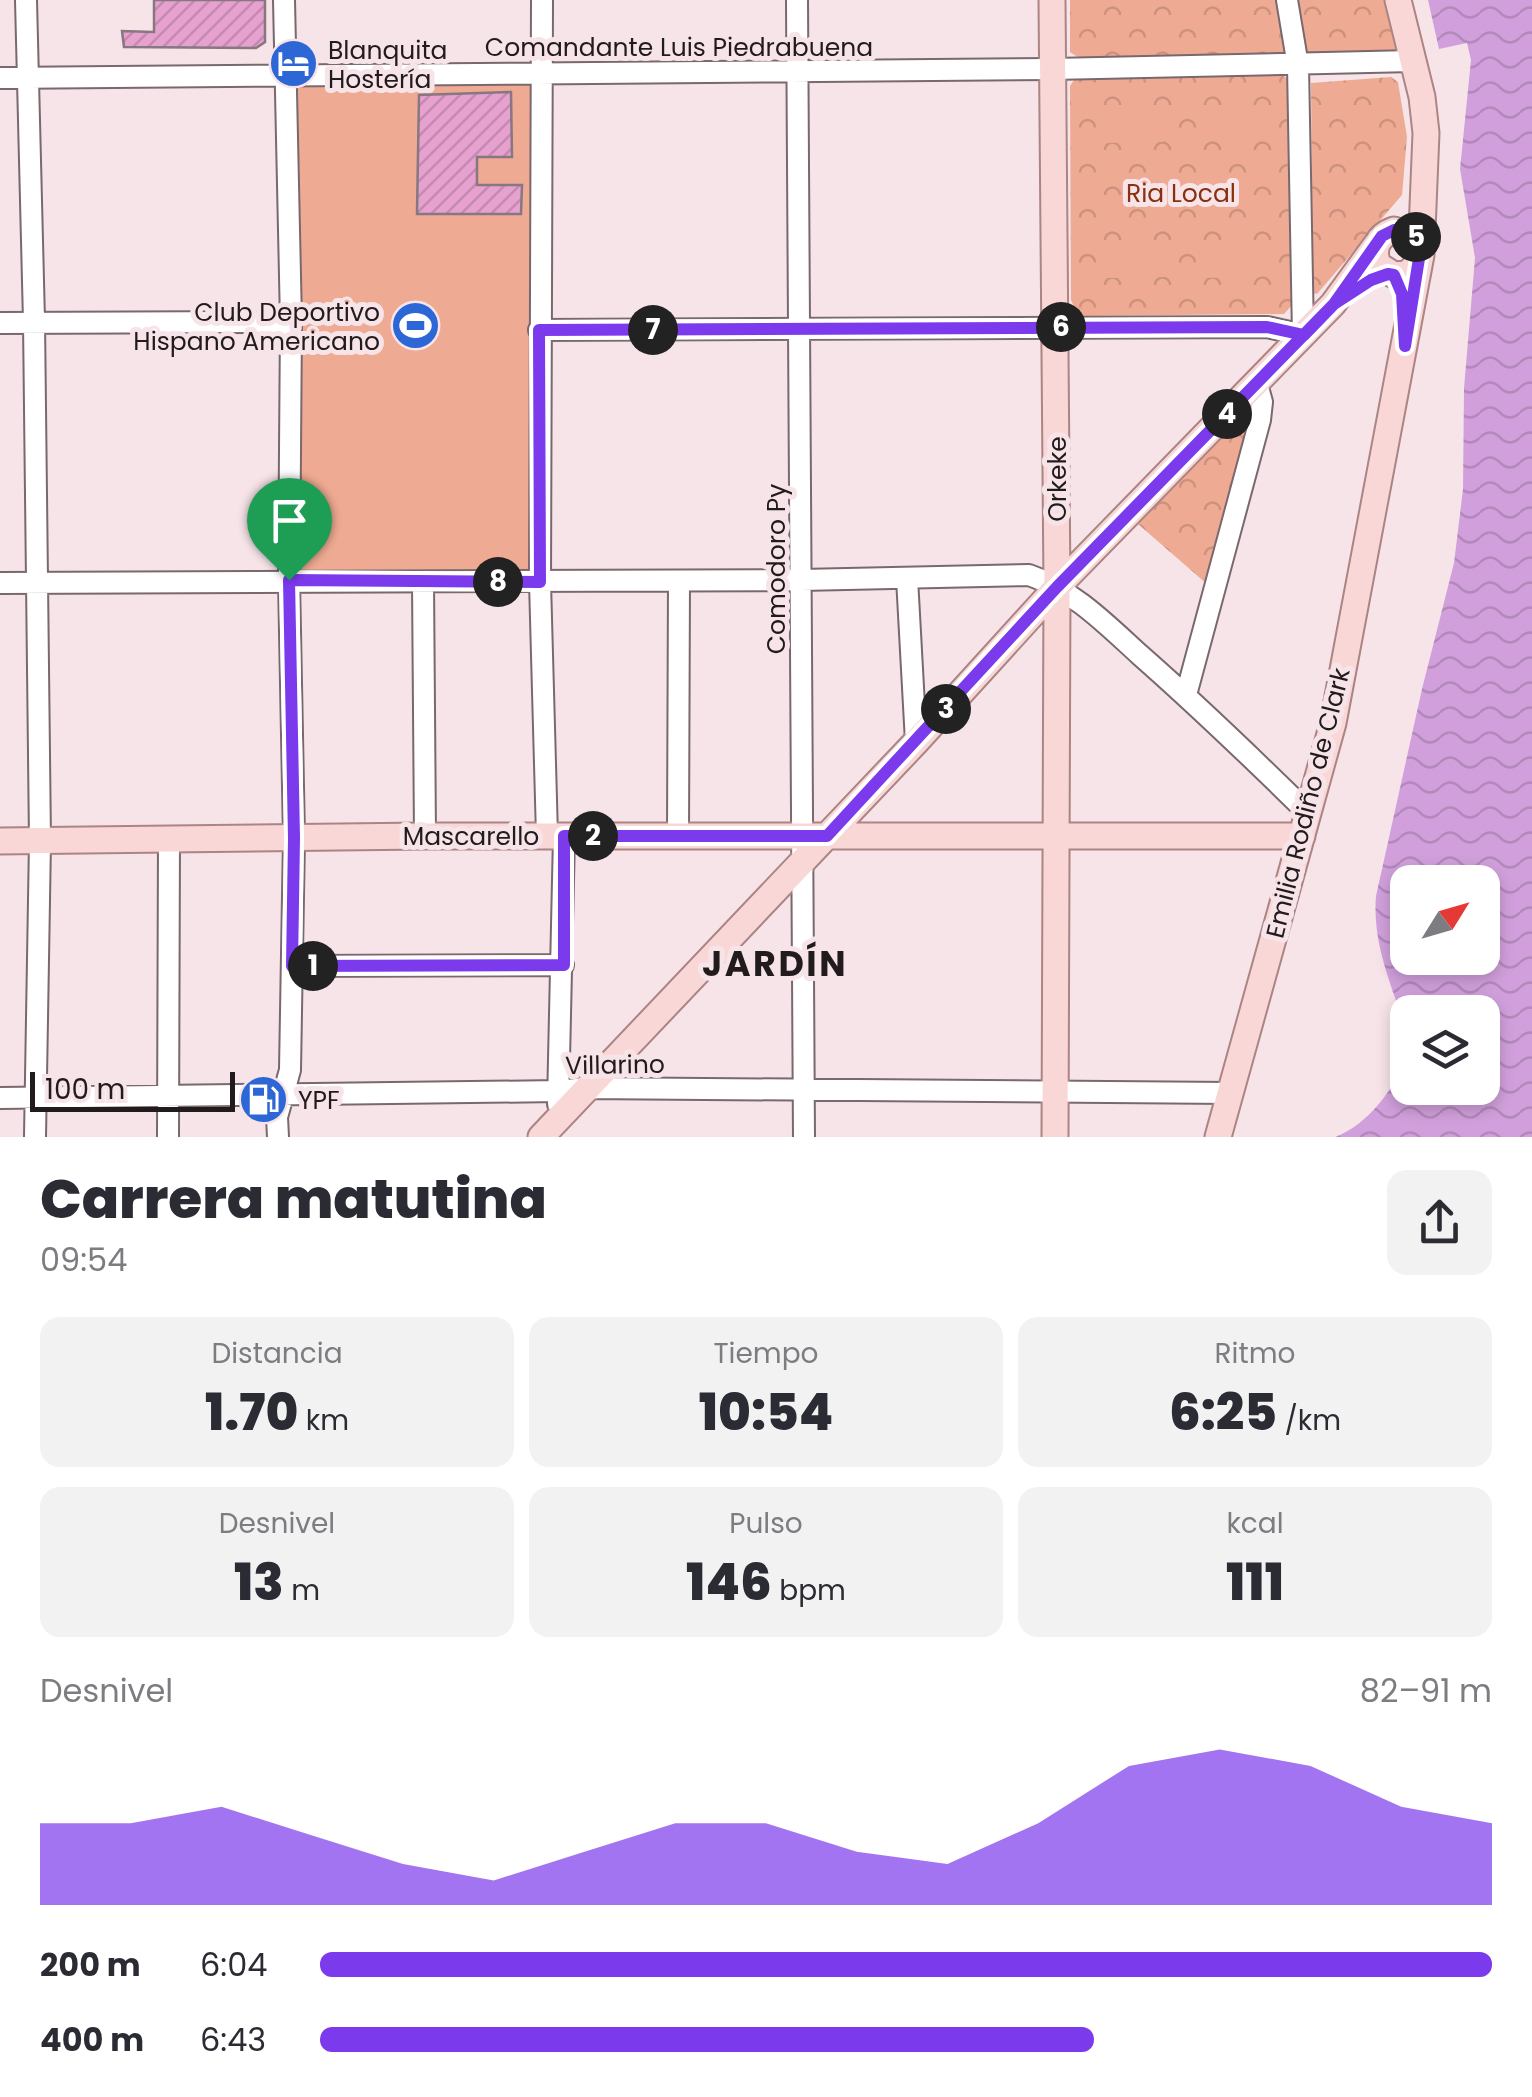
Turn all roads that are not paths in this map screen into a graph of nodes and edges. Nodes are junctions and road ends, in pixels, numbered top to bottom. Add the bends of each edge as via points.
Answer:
1 (26, 0) edge
2 (284, 0) edge
3 (542, 0) edge
4 (797, 0) edge
5 (1052, 0) edge
6 (1287, 0) edge
7 (1398, 0) edge
8 (1413, 61) junction
9 (1306, 65) junction
10 (1053, 69) junction
11 (543, 72) junction
12 (797, 72) junction
13 (284, 74) junction
14 (0, 78) edge
15 (26, 78) junction
16 (1426, 162) junction
17 (1382, 238) junction
18 (1420, 255) junction
19 (1391, 274) junction
20 (1334, 304) junction
21 (34, 321) junction
22 (0, 322) edge
23 (291, 322) junction
24 (1056, 327) junction
25 (539, 330) junction
26 (800, 330) junction
27 (1304, 335) junction
28 (1405, 346) junction
29 (1257, 384) junction
30 (907, 578) junction
31 (289, 580) junction
32 (801, 580) junction
33 (679, 581) junction
34 (36, 582) junction
35 (423, 582) junction
36 (540, 582) junction
37 (0, 583) edge
38 (1057, 587) junction
39 (1186, 695) junction
40 (916, 742) junction
41 (1305, 824) junction
42 (1056, 834) junction
43 (424, 836) junction
44 (556, 836) junction
45 (678, 836) junction
46 (169, 837) junction
47 (294, 838) junction
48 (0, 841) edge
49 (40, 841) junction
50 (810, 844) junction
51 (564, 965) junction
52 (292, 966) junction
53 (586, 1088) junction
54 (805, 1090) junction
55 (559, 1091) junction
56 (1054, 1092) junction
57 (1232, 1093) junction
58 (168, 1094) junction
59 (284, 1094) junction
60 (0, 1098) edge
61 (35, 1098) junction
62 (550, 1132) edge
63 (35, 1137) edge
64 (168, 1137) edge
65 (278, 1137) edge
66 (804, 1137) edge
67 (1055, 1137) edge
68 (1218, 1137) edge

1 - 15 street
2 - 13 street
3 - 11 street
4 - 12 street, Comodoro Py
5 - 10 main road, Orkeke
6 - 9 street
7 - 8 main road, Emilia Rodiño de Clark
8 - 9 street, Comandante Luis Piedrabuena
8 - 16 main road, Emilia Rodiño de Clark
9 - 10 street, Comandante Luis Piedrabuena
9 - 27 street
10 - 12 street, Comandante Luis Piedrabuena
10 - 24 main road, Orkeke
11 - 12 street, Comandante Luis Piedrabuena
11 - 13 street, Comandante Luis Piedrabuena
11 - 25 street
12 - 26 street, Comodoro Py
13 - 15 street, Comandante Luis Piedrabuena
13 - 23 street
14 - 15 street, Comandante Luis Piedrabuena
15 - 21 street
16 - 17 main road via 1412,203
16 - 18 main road, Emilia Rodiño de Clark
17 - 18 main road via 1407,231
17 - 19 main road via 1378,264
17 - 20 main road
18 - 19 main road via 1407,274
18 - 28 main road, Emilia Rodiño de Clark
19 - 20 main road
19 - 28 main road, Emilia Rodiño de Clark via 1402,294
20 - 27 main road
21 - 22 street
21 - 23 street
21 - 34 street
23 - 31 street
24 - 26 street
24 - 27 street via 1267,327
24 - 38 main road, Orkeke
25 - 26 street
25 - 36 street
26 - 32 street, Comodoro Py
27 - 29 main road
28 - 41 main road, Emilia Rodiño de Clark via 1334,723
29 - 38 main road
29 - 39 street via 1260,420
30 - 32 street
30 - 38 street via 1029,575
30 - 40 street
31 - 34 street
31 - 35 street
31 - 47 street
32 - 33 street
32 - 50 street, Comodoro Py
33 - 36 street
33 - 45 street
34 - 37 street
34 - 49 street
35 - 36 street
35 - 43 street
36 - 44 street
38 - 39 street
38 - 40 main road
38 - 42 main road, Orkeke
39 - 41 street
40 - 50 main road
41 - 42 main road, Mascarello
41 - 57 main road, Emilia Rodiño de Clark
42 - 50 main road, Mascarello
42 - 56 main road, Orkeke
43 - 44 main road, Mascarello
43 - 47 main road, Mascarello
44 - 45 main road, Mascarello
44 - 51 street
45 - 50 main road, Mascarello
46 - 47 main road, Mascarello
46 - 49 main road, Mascarello
46 - 58 street
47 - 52 street
48 - 49 main road, Mascarello
49 - 61 street
50 - 53 main road
50 - 54 street, Comodoro Py
51 - 52 street
51 - 55 street
52 - 59 street
53 - 54 street, Villarino
53 - 55 street, Villarino
53 - 62 main road
54 - 56 street, Villarino
54 - 66 street, Comodoro Py
55 - 59 street, Villarino
55 - 62 street
56 - 57 street, Villarino
56 - 67 main road, Orkeke
57 - 68 main road, Emilia Rodiño de Clark
58 - 59 street, Villarino
58 - 61 street, Villarino
58 - 64 street
59 - 65 street
60 - 61 street, Villarino
61 - 63 street

